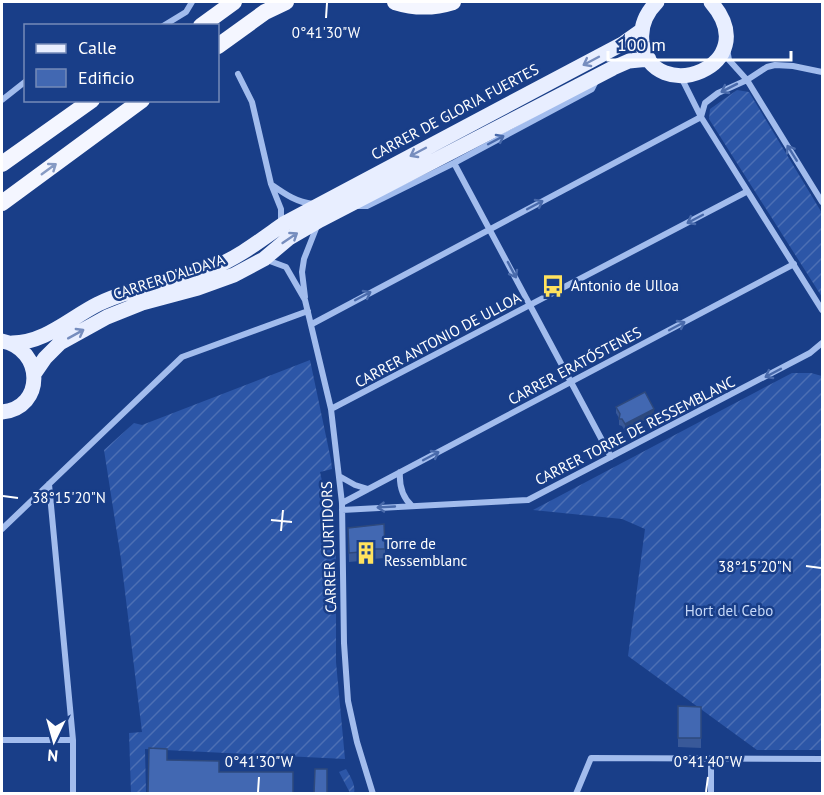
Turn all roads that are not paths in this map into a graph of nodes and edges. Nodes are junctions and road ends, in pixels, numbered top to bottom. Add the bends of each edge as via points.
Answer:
1 (192, 2) edge
2 (234, 2) edge
3 (286, 2) edge
4 (395, 2) edge
5 (453, 2) edge
6 (648, 5) edge
7 (719, 5) edge
8 (166, 24) edge
9 (204, 24) edge
10 (641, 31) junction
11 (725, 43) junction
12 (219, 45) edge
13 (649, 59) junction
14 (822, 72) edge
15 (238, 74) dead end
16 (599, 75) junction
17 (681, 76) junction
18 (747, 80) junction
19 (24, 83) edge
20 (2, 100) edge
21 (89, 102) edge
22 (139, 102) edge
23 (701, 117) junction
24 (454, 163) junction
25 (2, 164) edge
26 (271, 184) junction
27 (746, 192) junction
28 (822, 202) edge
29 (2, 203) edge
30 (320, 204) junction
31 (349, 206) junction
32 (320, 220) junction
33 (283, 224) junction
34 (489, 229) junction
35 (264, 259) junction
36 (794, 264) junction
37 (305, 300) junction
38 (530, 305) junction
39 (822, 310) edge
40 (308, 311) junction
41 (312, 324) junction
42 (7, 342) edge
43 (822, 343) edge
44 (34, 374) junction
45 (571, 382) junction
46 (331, 409) junction
47 (2, 412) edge
48 (610, 457) junction
49 (400, 472) junction
50 (339, 476) junction
51 (49, 484) junction
52 (368, 489) junction
53 (412, 506) junction
54 (342, 507) junction
55 (2, 529) edge
56 (2, 740) edge
57 (73, 740) junction
58 (711, 759) junction
59 (822, 759) edge
60 (73, 794) edge
61 (373, 794) edge
62 (576, 794) edge
63 (711, 794) edge

1 - 8 street via 186,12
2 - 9 highway
3 - 12 highway
4 - 5 highway via 408,6
6 - 10 main road
7 - 11 main road via 726,27
10 - 13 main road via 642,46
10 -> 30 main road, CARRER DE GLORIA FUERTES
11 - 17 main road via 710,68 696,75
11 - 18 street via 729,60
13 - 16 main road via 629,61
13 - 17 main road via 663,71
14 - 18 street via 775,65
15 - 26 street via 252,102
24 -> 16 street via 592,89
16 - 31 main road
17 - 23 street
18 -> 23 street via 705,103
28 -> 18 street
19 - 20 street
21 - 25 highway
29 -> 22 highway
23 - 27 street
34 -> 23 street
24 - 31 street via 367,206
24 - 34 street
26 - 30 street via 289,197
26 - 33 street
27 - 36 street
27 -> 38 street, CARRER ANTONIO DE ULLOA
30 - 33 main road, CARRER DE GLORIA FUERTES
31 - 32 main road
35 -> 32 main road, CARRER D'ALDAYA
32 - 37 street, CARRER CURTIDORS via 305,255
33 - 42 main road, CARRER D'ALDAYA via 214,267 98,304 25,343
34 -> 38 street
41 -> 34 street
35 - 37 street, CARRER CURTIDORS via 286,267
44 -> 35 main road, CARRER D'ALDAYA via 60,343 106,317 207,285
36 - 39 street
45 -> 36 street, CARRER ERATÓSTENES
37 - 40 street, CARRER CURTIDORS
38 - 45 street
38 - 46 street, CARRER ANTONIO DE ULLOA
40 - 41 street, CARRER CURTIDORS
40 - 51 street via 182,357
41 - 46 street, CARRER CURTIDORS
42 - 44 main road via 27,355
43 -> 48 street, CARRER TORRE DE RESSEMBLANC via 810,353
44 - 47 main road, CARRER D'ALDAYA via 24,402
45 - 48 street
49 -> 45 street, CARRER ERATÓSTENES
46 - 50 street, CARRER CURTIDORS
48 - 53 street, CARRER TORRE DE RESSEMBLANC via 528,500
49 - 52 street, CARRER ERATÓSTENES
49 - 53 street via 401,491
50 - 52 street
50 - 54 street, CARRER CURTIDORS
51 - 55 street
51 - 57 street
52 - 54 street, CARRER ERATÓSTENES
53 -> 54 street, CARRER TORRE DE RESSEMBLANC
54 - 61 street, CARRER CURTIDORS via 348,701
56 - 57 street
57 - 60 street
58 - 59 street
58 - 62 street via 591,758
58 - 63 street

